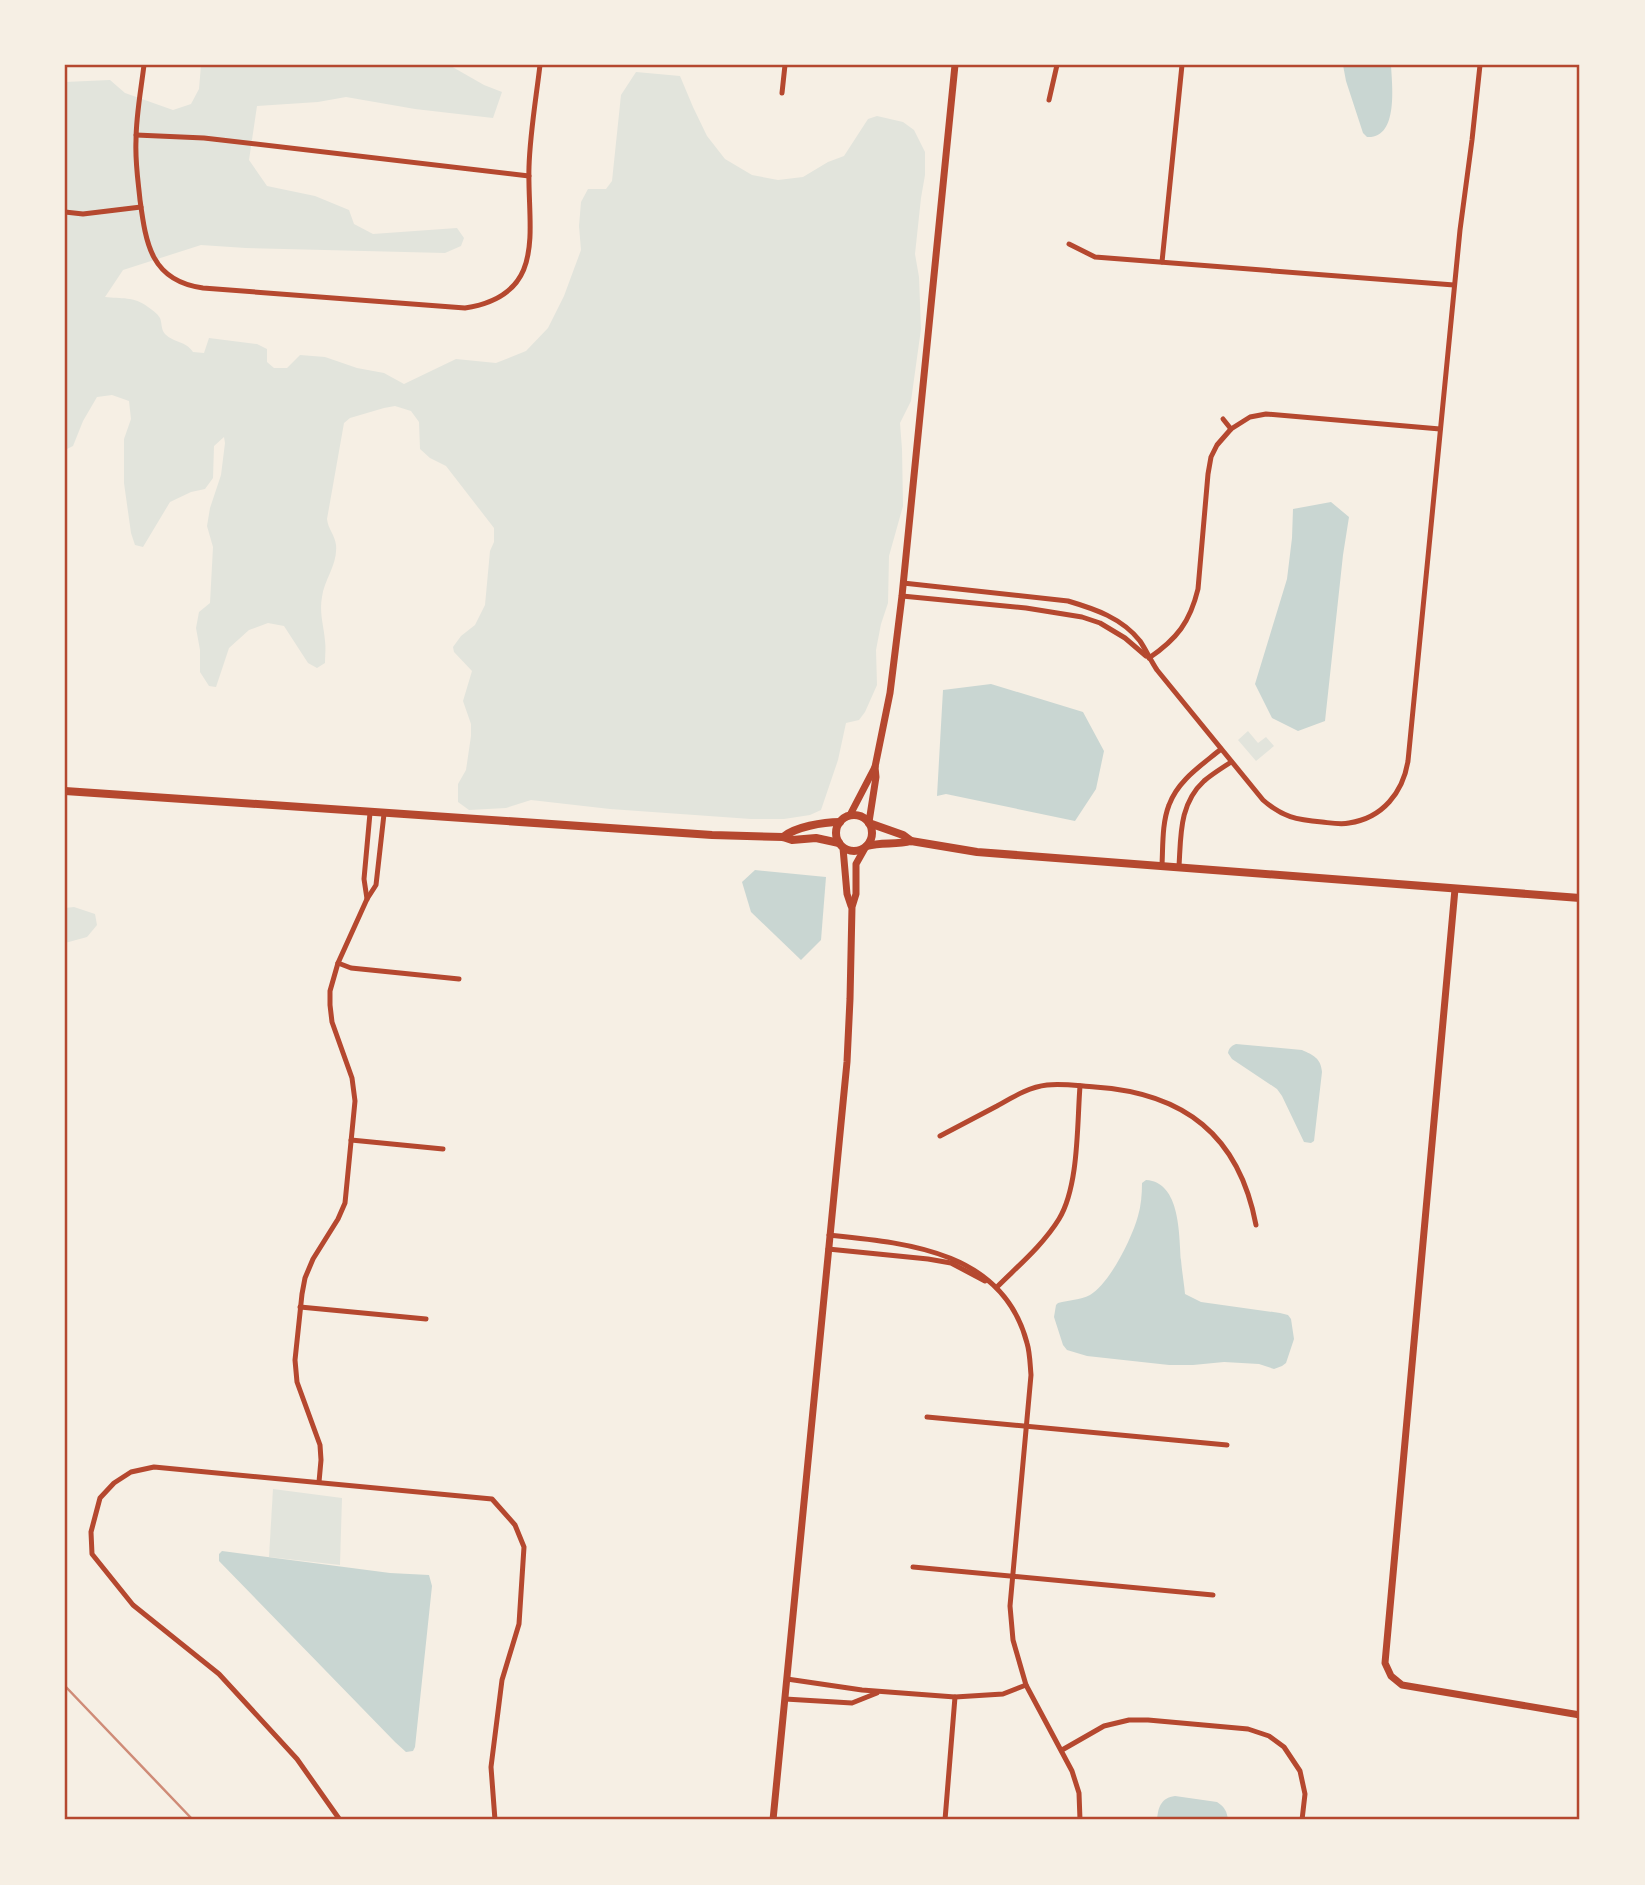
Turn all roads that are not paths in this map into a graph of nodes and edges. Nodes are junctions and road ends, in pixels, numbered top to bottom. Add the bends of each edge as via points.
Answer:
1 (144, 65) edge
2 (540, 65) edge
3 (785, 65) edge
4 (955, 65) edge
5 (1057, 65) edge
6 (1182, 65) edge
7 (1480, 65) edge
8 (782, 93) dead end
9 (1049, 100) dead end
10 (136, 135) junction
11 (529, 176) junction
12 (141, 207) junction
13 (65, 212) edge
14 (1069, 244) dead end
15 (1162, 262) junction
16 (1454, 285) junction
17 (1223, 419) dead end
18 (1231, 429) junction
19 (1440, 429) junction
20 (903, 583) junction
21 (981, 591) junction
22 (902, 596) junction
23 (980, 604) junction
24 (1149, 658) junction
25 (1221, 749) junction
26 (1231, 762) junction
27 (875, 767) junction
28 (1185, 780) junction
29 (65, 791) edge
30 (1196, 791) junction
31 (370, 813) junction
32 (384, 814) junction
33 (850, 815) junction
34 (839, 822) junction
35 (869, 823) junction
36 (783, 837) junction
37 (911, 841) junction
38 (841, 846) junction
39 (866, 847) junction
40 (1162, 865) junction
41 (1179, 866) junction
42 (1455, 889) junction
43 (1580, 898) edge
44 (367, 899) junction
45 (852, 907) junction
46 (338, 963) junction
47 (459, 979) dead end
48 (1080, 1086) junction
49 (940, 1136) dead end
50 (351, 1140) junction
51 (443, 1149) dead end
52 (1256, 1224) dead end
53 (829, 1235) junction
54 (828, 1249) junction
55 (997, 1287) junction
56 (300, 1307) junction
57 (426, 1319) dead end
58 (927, 1417) dead end
59 (1027, 1426) junction
60 (1227, 1445) dead end
61 (319, 1482) junction
62 (913, 1567) dead end
63 (1013, 1577) junction
64 (1213, 1595) dead end
65 (787, 1679) junction
66 (1026, 1685) junction
67 (880, 1692) junction
68 (955, 1697) junction
69 (785, 1699) junction
70 (1580, 1715) edge
71 (1062, 1750) junction
72 (340, 1820) edge
73 (495, 1820) edge
74 (773, 1820) edge
75 (945, 1820) edge
76 (1080, 1820) edge
77 (1302, 1820) edge

1 - 10 street
2 - 11 street
3 - 8 street
4 - 20 street
5 - 9 street
6 - 15 street
7 - 16 street
10 - 11 street via 204,138
10 - 12 street
11 - 12 street via 531,242 521,276 503,295 465,308 204,288 177,280 151,253
12 - 13 street
14 - 15 street via 1095,257
15 - 16 street
16 - 19 street
17 - 18 street
18 - 19 street via 1250,417 1266,414
18 - 24 street via 1217,445 1208,474 1195,604 1180,632
19 - 26 street via 1406,768 1399,790 1376,814 1362,820 1348,824 1302,820 1288,817 1262,800
20 - 21 street
20 - 22 street
21 - 23 street
21 - 24 street via 1092,608 1132,633
22 - 23 street
22 - 27 street
23 - 24 street via 1082,617 1125,638
24 - 25 street
25 - 26 street
25 - 28 street
26 - 30 street
27 - 33 street
27 - 35 street
28 - 30 street
28 - 40 street via 1168,807
29 - 31 main road
30 - 41 street via 1184,812
31 - 32 main road
31 - 44 street via 364,879
32 - 36 main road
32 - 44 street via 376,885
33 - 34 main road
33 - 35 main road
34 - 36 main road via 790,831
34 - 38 main road via 836,832
35 - 37 main road
35 - 39 main road via 873,832
36 - 38 main road via 816,838
37 - 39 main road
37 - 40 main road via 977,852
38 - 39 main road via 853,852
38 - 45 street
39 - 45 street via 856,864
40 - 41 main road
41 - 42 main road
42 - 43 main road
42 - 70 street via 1385,1663 1402,1685
44 - 46 street
45 - 53 street via 849,1024
46 - 47 street
46 - 50 street via 330,1013 354,1086
48 - 49 street via 1046,1085 1027,1090
48 - 52 street via 1146,1094 1189,1114 1222,1144 1239,1170
48 - 55 street via 1074,1171 1060,1218
50 - 51 street
50 - 56 street via 343,1209 308,1270
53 - 54 street
53 - 55 street via 881,1240 957,1259
54 - 55 street via 951,1263
54 - 65 street
55 - 59 street via 1015,1311 1028,1343
56 - 57 street
56 - 61 street via 296,1375 320,1445
58 - 59 street
59 - 60 street
59 - 63 street
61 - 72 street via 154,1467 131,1472 100,1499 91,1532 92,1554 133,1605 219,1674 297,1759
61 - 73 street via 492,1499 515,1525 524,1547 519,1624 502,1680 491,1767
62 - 63 street
63 - 64 street
63 - 66 street via 1013,1640
65 - 67 street
65 - 69 street
66 - 68 street via 1003,1694
66 - 71 street
67 - 68 street
67 - 69 street via 852,1703
68 - 75 street
69 - 74 street
71 - 76 street via 1079,1793
71 - 77 street via 1104,1726 1129,1720 1248,1729 1269,1736 1288,1750 1300,1771 1305,1794

